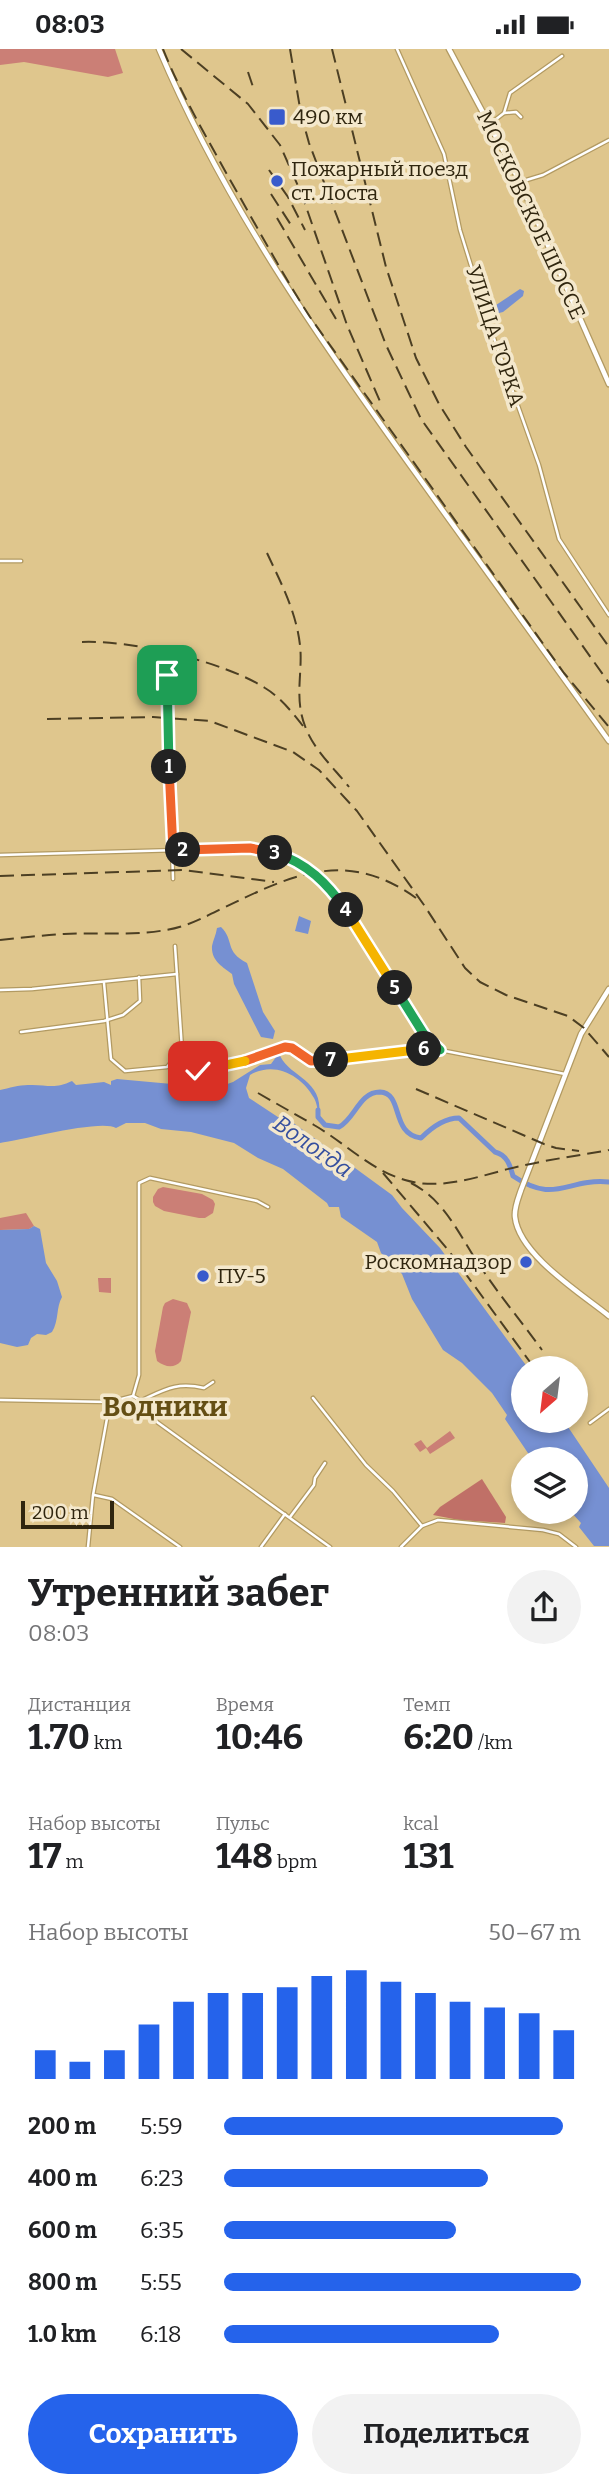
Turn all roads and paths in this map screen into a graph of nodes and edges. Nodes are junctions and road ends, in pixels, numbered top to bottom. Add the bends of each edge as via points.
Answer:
1 (159, 49) edge
2 (397, 49) edge
3 (449, 49) edge
4 (562, 56) dead end
5 (504, 113) junction
6 (521, 117) dead end
7 (490, 124) junction
8 (609, 140) edge
9 (520, 183) junction
10 (609, 384) edge
11 (0, 561) edge
12 (21, 561) dead end
13 (609, 615) edge
14 (167, 671) dead end
15 (609, 741) edge
16 (173, 850) junction
17 (0, 855) edge
18 (173, 879) dead end
19 (175, 946) dead end
20 (177, 974) junction
21 (139, 977) junction
22 (104, 982) junction
23 (609, 989) edge
24 (0, 990) edge
25 (107, 1020) junction
26 (21, 1032) dead end
27 (183, 1049) junction
28 (440, 1050) junction
29 (565, 1074) junction
30 (268, 1207) dead end
31 (609, 1316) edge
32 (213, 1382) dead end
33 (133, 1396) junction
34 (313, 1398) dead end
35 (0, 1400) edge
36 (142, 1400) junction
37 (110, 1402) junction
38 (609, 1409) edge
39 (590, 1423) dead end
40 (325, 1463) dead end
41 (93, 1495) junction
42 (285, 1514) junction
43 (290, 1517) junction
44 (422, 1526) junction
45 (88, 1546) edge
46 (180, 1546) edge
47 (261, 1546) edge
48 (330, 1546) edge
49 (401, 1546) edge
50 (576, 1546) edge

1 - 15 street via 204,145 283,284
2 - 13 street, УЛИЦА ГОРКА via 444,154 460,230 539,465 559,539
3 - 7 street, МОСКОВСКОЕ ШОССЕ
4 - 5 street via 510,93
5 - 6 street via 516,112
5 - 7 street
7 - 9 street, МОСКОВСКОЕ ШОССЕ
8 - 9 street
9 - 10 street, МОСКОВСКОЕ ШОССЕ
11 - 12 street
14 - 16 street
16 - 17 street
16 - 18 street
16 - 28 street via 261,849 311,870 335,894 425,1036
19 - 20 street
20 - 21 street
20 - 27 street
21 - 22 street
21 - 25 street via 140,1001 123,1015
22 - 24 street
22 - 25 street
23 - 29 street via 584,1028
25 - 26 street
25 - 27 street via 111,1059 125,1071 167,1067
27 - 28 street via 188,1065 198,1071 241,1063 285,1047 319,1061
28 - 29 street
29 - 31 street via 515,1218 524,1239 545,1264
30 - 33 street via 150,1178 139,1183 139,1375
32 - 36 street via 204,1388 169,1388
33 - 36 street
33 - 37 street
34 - 44 street
35 - 37 street
36 - 42 street via 158,1422
37 - 41 street
38 - 39 street
40 - 43 street
41 - 45 street
41 - 46 street via 112,1499
42 - 43 street
42 - 47 street
43 - 48 street
44 - 49 street
44 - 50 street via 438,1520 517,1527 559,1534

